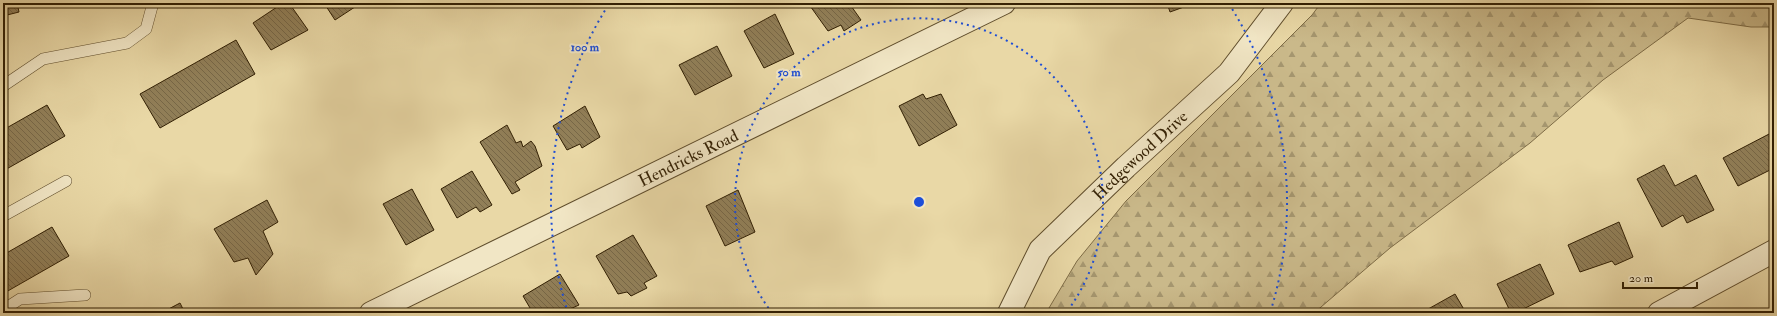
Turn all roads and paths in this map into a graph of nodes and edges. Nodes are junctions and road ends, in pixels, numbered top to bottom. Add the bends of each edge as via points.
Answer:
1 (153, 3) edge
2 (1004, 3) edge
3 (1282, 3) edge
4 (3, 86) edge
5 (66, 181) dead end
6 (3, 216) edge
7 (1774, 251) edge
8 (85, 295) dead end
9 (3, 310) edge
10 (371, 313) edge
11 (1009, 313) edge
12 (1658, 313) edge

1 - 4 lane via 146,29 127,43 43,59
2 - 10 street, Hendricks Road
3 - 11 street, Hedgewood Drive via 1229,73 1040,250
5 - 6 lane
7 - 12 street
8 - 9 lane via 20,299

